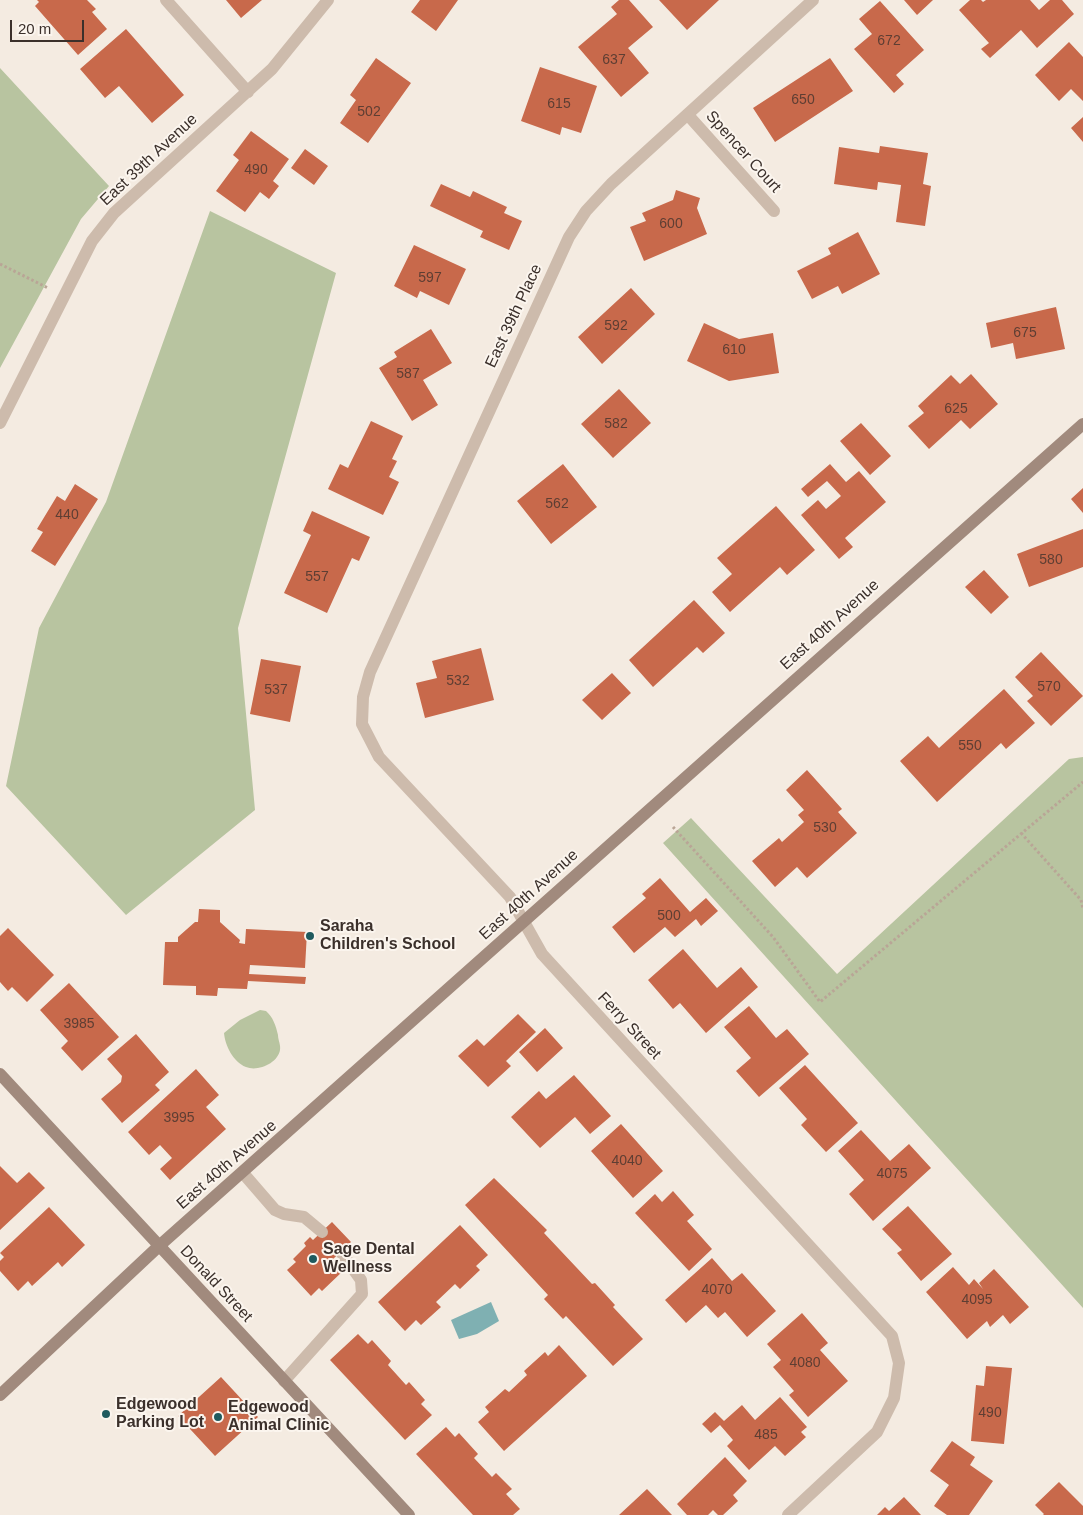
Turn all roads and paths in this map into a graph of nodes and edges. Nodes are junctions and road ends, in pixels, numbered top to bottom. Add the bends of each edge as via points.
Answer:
1 (166, 0) edge
2 (328, 0) edge
3 (814, 0) edge
4 (248, 92) junction
5 (688, 116) junction
6 (774, 211) dead end
7 (0, 264) edge
8 (64, 296) junction
9 (0, 423) edge
10 (1083, 424) edge
11 (362, 724) joint
12 (1083, 782) edge
13 (673, 827) dead end
14 (1021, 833) junction
15 (1083, 909) edge
16 (523, 922) junction
17 (0, 1074) edge
18 (243, 1173) junction
19 (322, 1232) dead end
20 (159, 1246) junction
21 (341, 1252) dead end
22 (284, 1381) junction
23 (0, 1395) edge
24 (409, 1515) edge
25 (788, 1515) edge

1 - 4 street
2 - 4 street, East 39th Avenue via 272,69
3 - 5 street, East 39th Place
4 - 8 street, East 39th Avenue via 114,214 92,241
5 - 6 street, Spencer Court
5 - 11 street, East 39th Place via 611,184 586,211 569,237 370,672 363,697
7 - 8 path
8 - 9 street, East 39th Avenue
10 - 16 street, East 40th Avenue
11 - 16 street, Ferry Street via 379,757 510,896
12 - 14 path
13 - 14 path via 772,937 820,1002
14 - 15 path via 1081,900
16 - 18 street, East 40th Avenue
16 - 25 street, Ferry Street via 542,954 892,1336 899,1363 894,1398 877,1432
17 - 20 street, Donald Street
18 - 19 street via 275,1210 304,1217
18 - 20 street, East 40th Avenue
20 - 22 street, Donald Street
20 - 23 street, East 40th Avenue
21 - 22 street via 361,1280 362,1294
22 - 24 street, Donald Street

